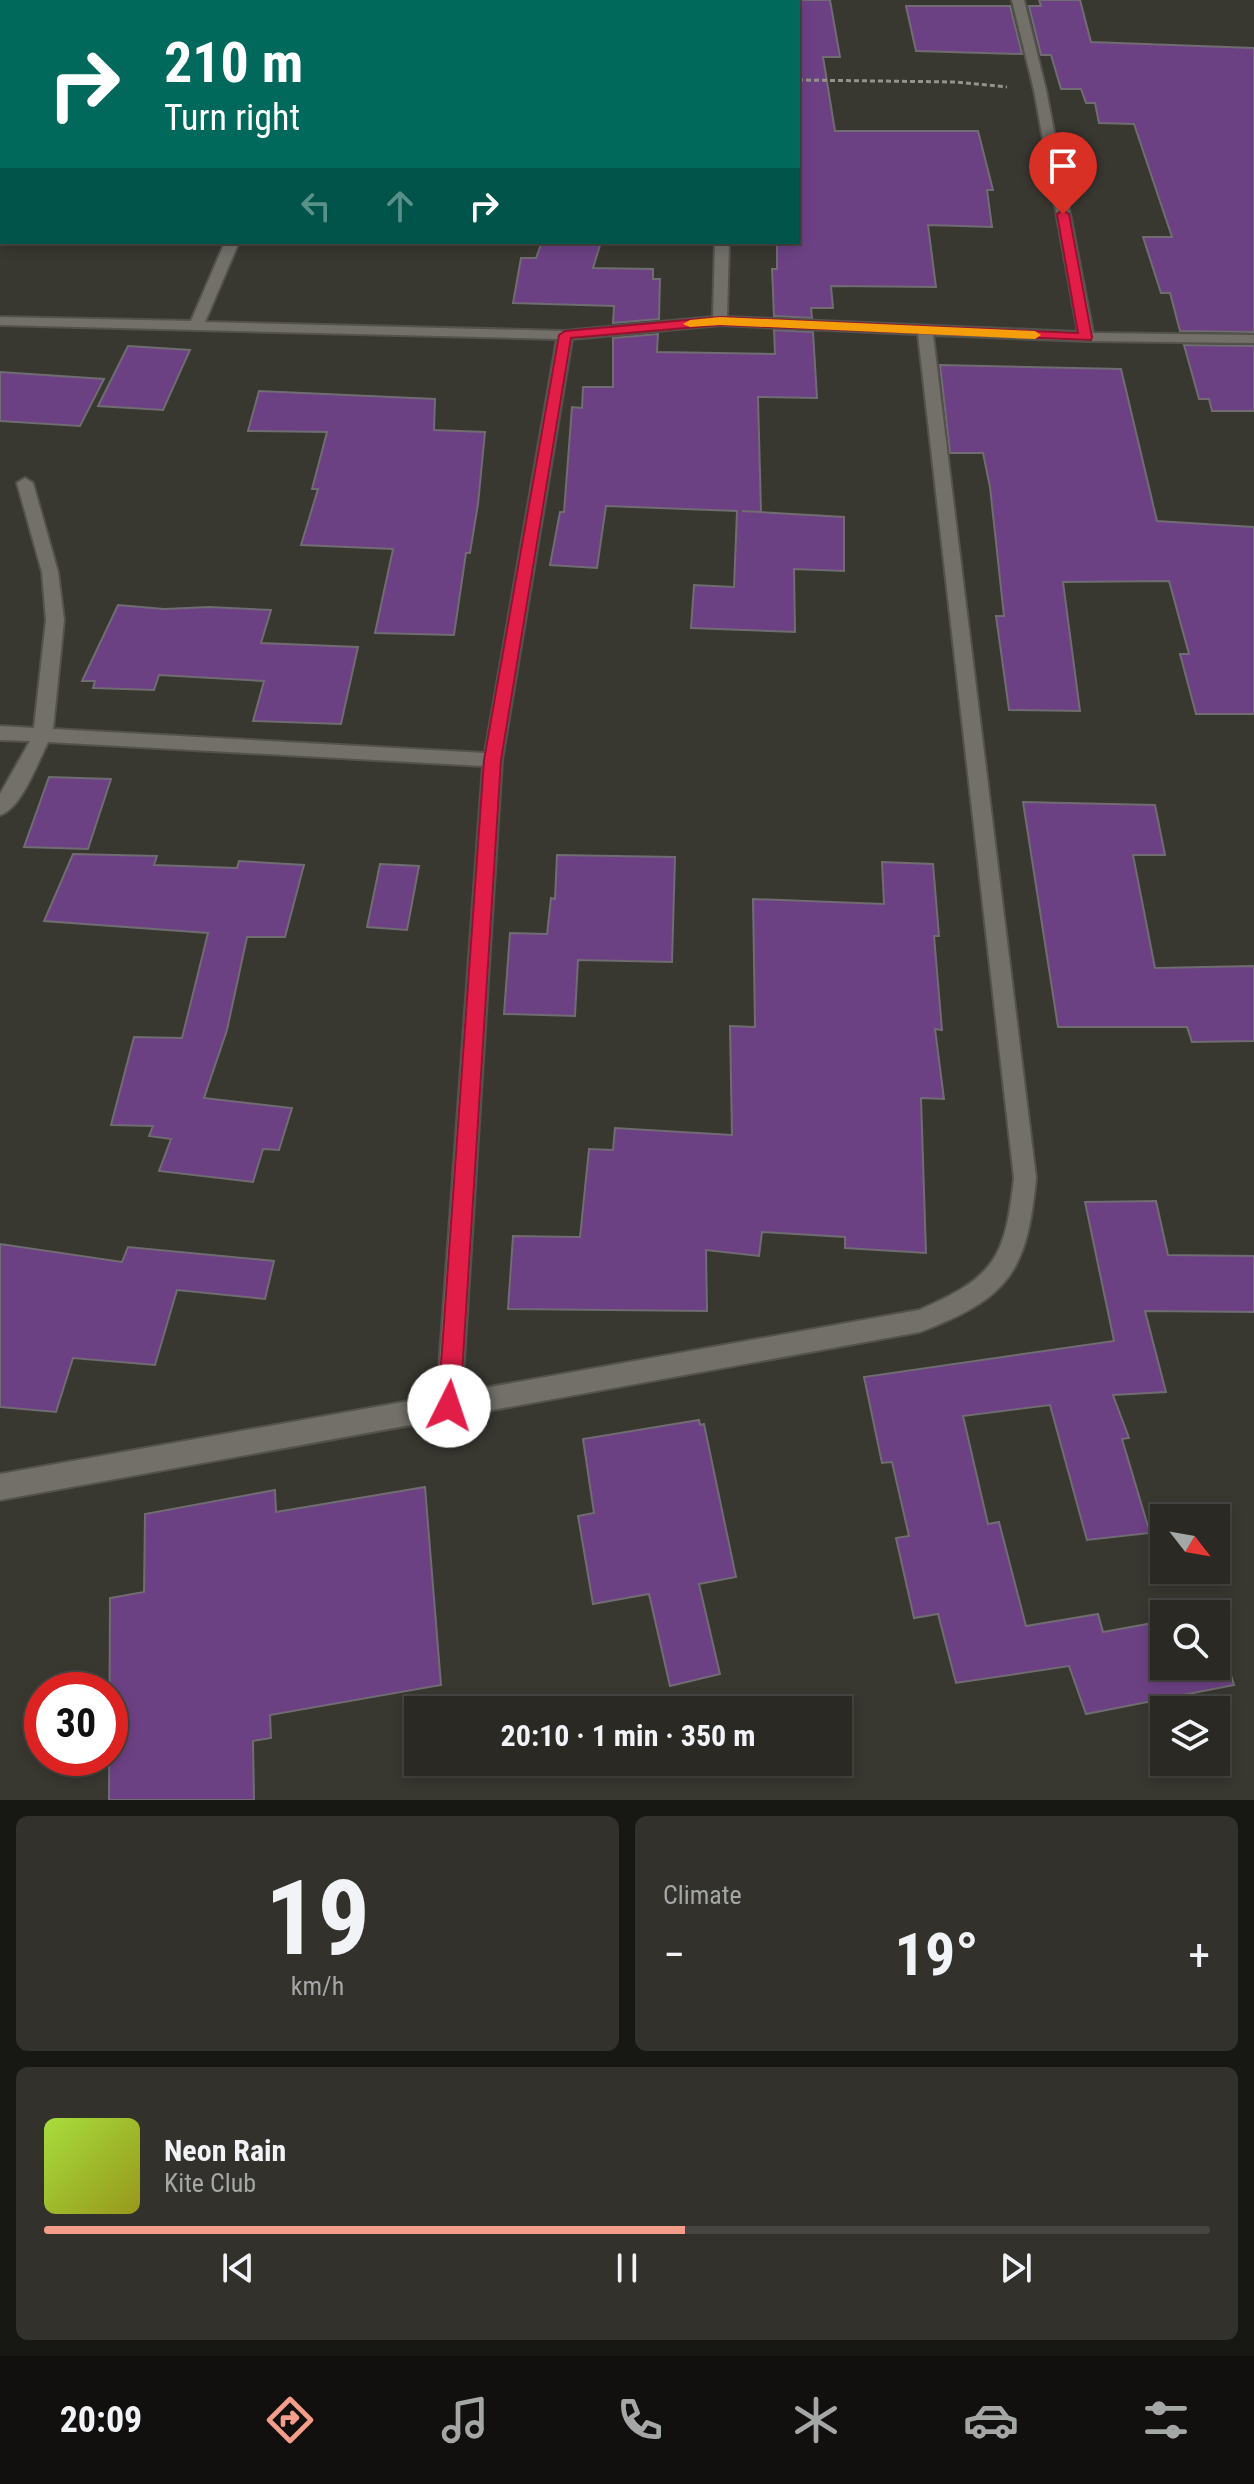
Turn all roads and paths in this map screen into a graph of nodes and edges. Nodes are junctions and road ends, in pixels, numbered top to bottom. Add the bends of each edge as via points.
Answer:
1 (1018, 0) edge
2 (800, 80) edge
3 (1040, 90) junction
4 (231, 244) edge
5 (722, 244) edge
6 (0, 321) edge
7 (720, 321) junction
8 (196, 327) junction
9 (925, 331) junction
10 (565, 335) junction
11 (1086, 337) junction
12 (1254, 339) edge
13 (25, 483) dead end
14 (0, 733) edge
15 (43, 733) junction
16 (493, 760) junction
17 (0, 808) edge
18 (449, 1406) junction
19 (0, 1487) edge

1 - 3 street
2 - 3 path via 956,82
3 - 11 street
4 - 8 street
5 - 7 street
6 - 8 street
7 - 9 street
7 - 10 street
8 - 10 street
9 - 11 street
9 - 18 street via 1025,1178 1020,1232 998,1278 963,1303 920,1321
10 - 16 street
11 - 12 street
13 - 15 street via 50,572 55,620
14 - 15 street
15 - 16 street
15 - 17 street
16 - 18 street
18 - 19 street

